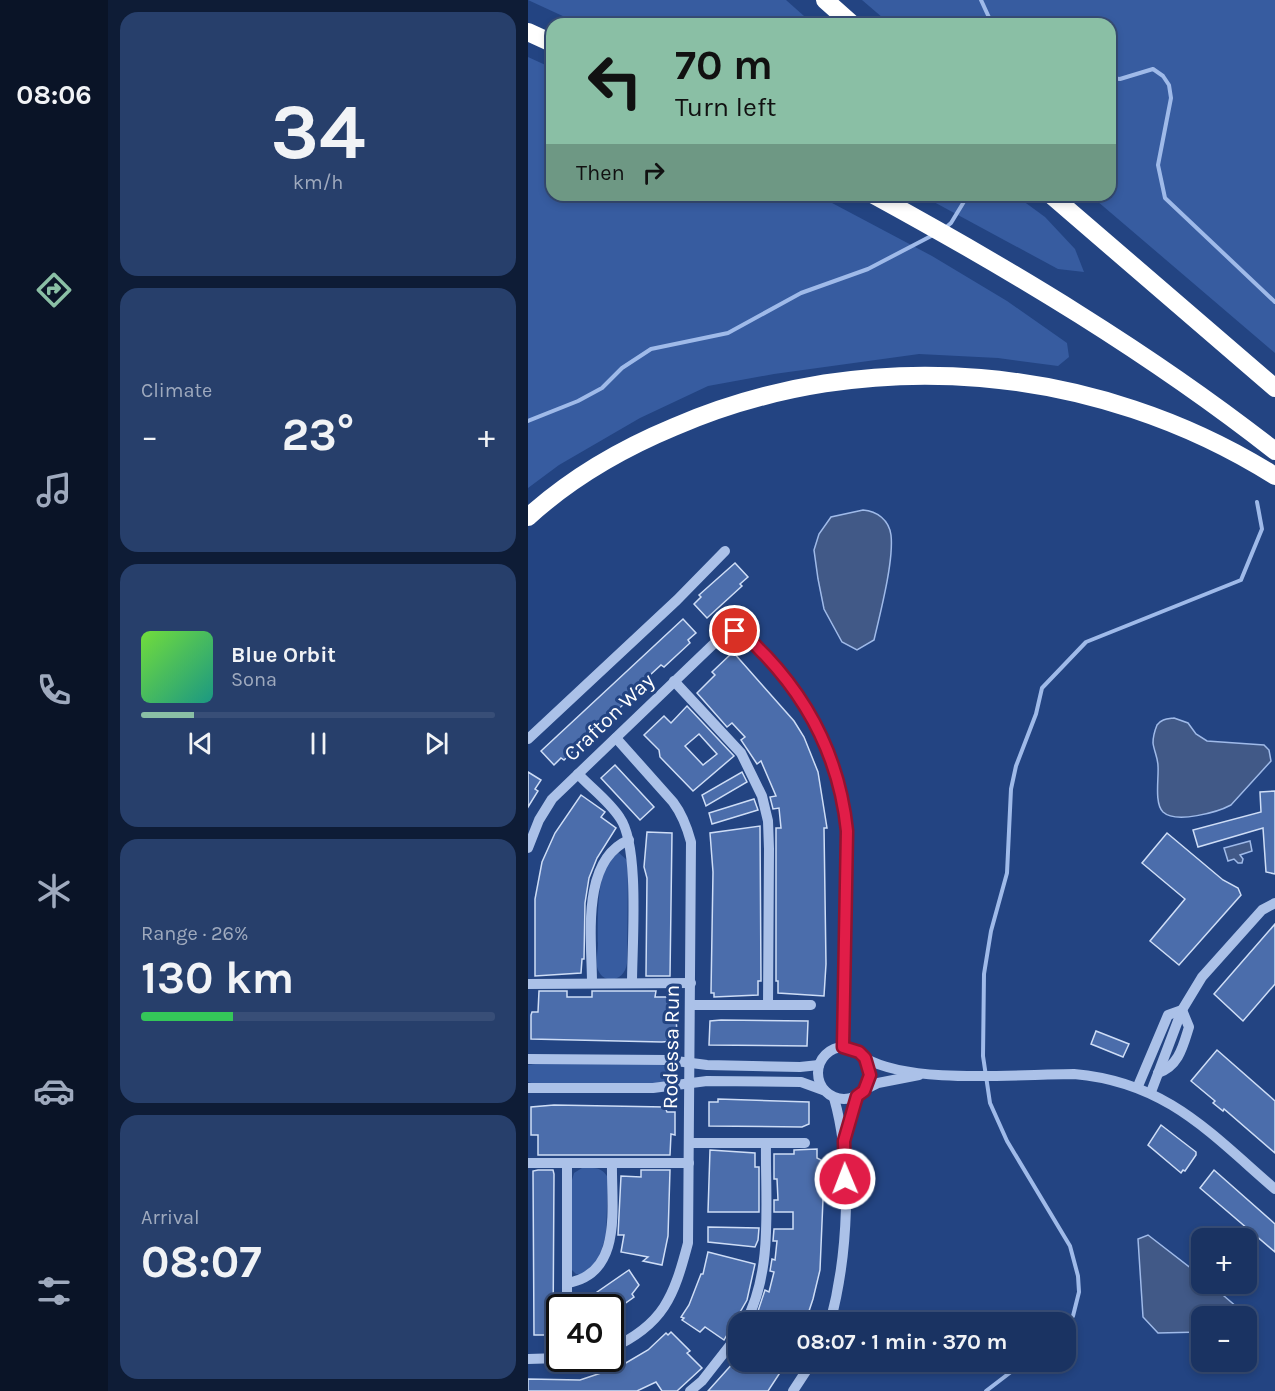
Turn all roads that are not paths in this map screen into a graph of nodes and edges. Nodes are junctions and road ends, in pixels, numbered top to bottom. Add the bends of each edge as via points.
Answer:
1 (825, 0) edge
2 (845, 18) edge
3 (528, 32) edge
4 (546, 40) edge
5 (885, 201) edge
6 (1058, 201) edge
7 (1275, 388) edge
8 (1275, 452) edge
9 (1275, 476) edge
10 (528, 517) edge
11 (725, 551) dead end
12 (674, 681) junction
13 (616, 738) junction
14 (528, 739) edge
15 (578, 774) junction
16 (629, 840) junction
17 (528, 848) edge
18 (1275, 903) edge
19 (592, 983) junction
20 (632, 983) junction
21 (691, 983) junction
22 (528, 984) edge
23 (691, 1005) junction
24 (768, 1005) junction
25 (811, 1005) dead end
26 (1182, 1010) junction
27 (1154, 1046) junction
28 (843, 1047) junction
29 (1166, 1050) junction
30 (1179, 1055) junction
31 (865, 1058) junction
32 (528, 1059) edge
33 (690, 1062) junction
34 (819, 1065) junction
35 (1158, 1073) junction
36 (919, 1075) junction
37 (690, 1084) junction
38 (1138, 1086) junction
39 (528, 1088) edge
40 (823, 1090) junction
41 (1151, 1092) junction
42 (860, 1093) junction
43 (834, 1098) junction
44 (844, 1141) junction
45 (689, 1143) junction
46 (766, 1143) junction
47 (805, 1143) dead end
48 (528, 1163) edge
49 (567, 1163) junction
50 (612, 1163) junction
51 (689, 1163) junction
52 (1275, 1189) edge
53 (567, 1283) junction
54 (567, 1294) edge
55 (749, 1312) edge
56 (833, 1312) edge
57 (624, 1342) edge
58 (728, 1348) edge
59 (546, 1358) edge
60 (528, 1359) edge
61 (805, 1372) edge
62 (690, 1391) edge
63 (793, 1391) edge

1 - 2 highway
3 - 4 highway
5 - 8 highway via 952,237 1110,334
6 - 7 highway
9 - 10 highway via 1206,438 1113,402 976,377 882,376 792,389 699,416 611,457
11 - 14 street
12 - 13 street, Crafton Way
12 - 24 street via 741,753 762,796 769,849
12 - 28 street, Crafton Way via 726,632 743,633 797,692 824,737 840,789 847,831
13 - 15 street, Crafton Way
13 - 21 street, Rodessa Run via 673,802 687,828 691,842
15 - 16 street via 620,818
15 - 17 street, Crafton Way via 552,799
16 - 19 street via 612,850 595,886
16 - 20 street
18 - 26 street via 1262,910 1202,977
19 - 20 street
19 - 22 street
20 - 21 street
21 - 23 street, Rodessa Run
23 - 24 street
23 - 33 street, Rodessa Run
24 - 25 street
26 - 27 street via 1168,1015
26 - 29 street
26 - 30 street via 1189,1027
27 - 29 street
27 - 38 street
28 - 31 street
28 - 34 street via 828,1052
29 - 30 street
29 - 35 street
30 - 35 street via 1168,1070
31 - 36 street
31 - 42 street via 870,1075
32 - 33 street
33 - 34 street
33 - 37 street, Rodessa Run
34 - 40 street via 818,1078
35 - 41 street
36 - 38 street via 1095,1076
36 - 42 street via 878,1083
37 - 39 street via 653,1088
37 - 40 street via 801,1082
37 - 45 street, Rodessa Run
38 - 41 street
40 - 43 street
41 - 52 street via 1186,1113
42 - 43 street via 850,1099
42 - 44 street
43 - 44 street
44 - 56 street via 843,1254
45 - 46 street
45 - 51 street, Rodessa Run
46 - 47 street
46 - 55 street via 764,1255
48 - 49 street
49 - 50 street
49 - 53 street
50 - 51 street
50 - 53 street via 611,1236 605,1257 590,1276
51 - 57 street, Rodessa Run via 688,1243 680,1274 661,1314
53 - 54 street
58 - 62 street
59 - 60 street
61 - 63 street

